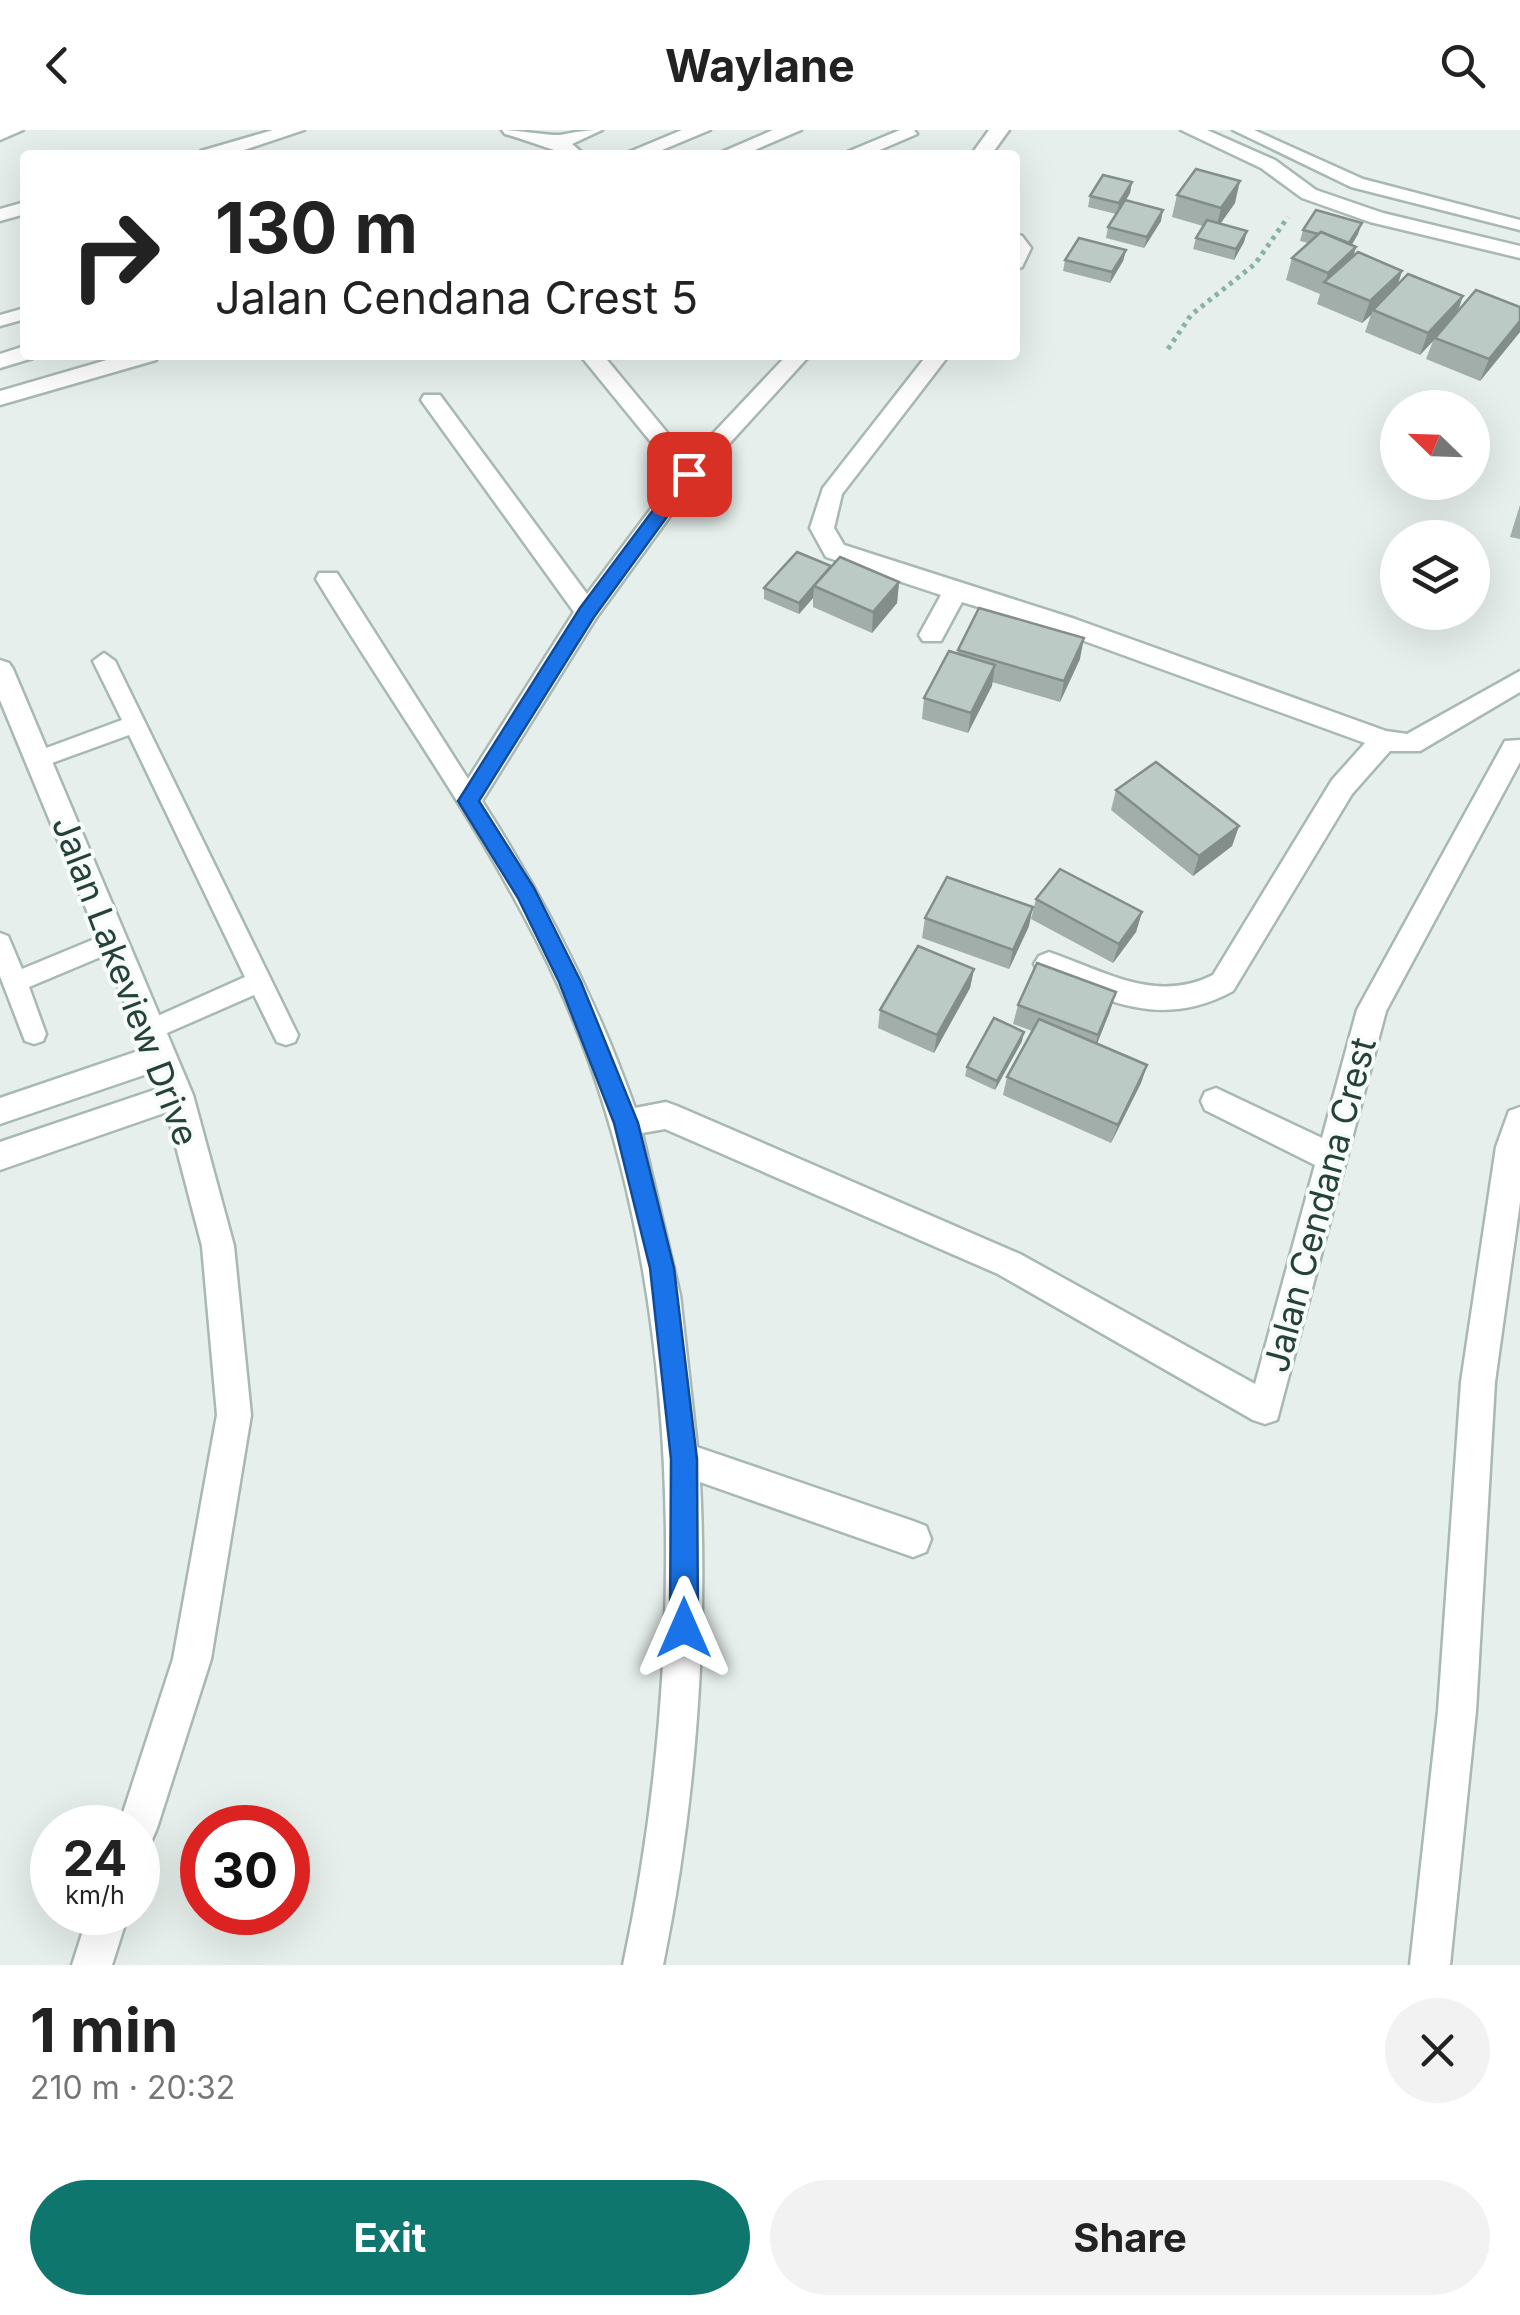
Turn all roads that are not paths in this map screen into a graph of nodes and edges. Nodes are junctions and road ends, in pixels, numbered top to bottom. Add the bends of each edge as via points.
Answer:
1 (13, 130) edge
2 (294, 130) edge
3 (512, 130) edge
4 (592, 130) edge
5 (700, 130) edge
6 (791, 130) edge
7 (1191, 130) edge
8 (1241, 130) edge
9 (0, 134) edge
10 (907, 134) dead end
11 (566, 149) edge
12 (225, 150) edge
13 (646, 150) edge
14 (737, 150) edge
15 (864, 150) edge
16 (1520, 225) edge
17 (1520, 252) edge
18 (131, 360) edge
19 (595, 360) edge
20 (787, 360) edge
21 (934, 360) edge
22 (0, 398) edge
23 (432, 400) dead end
24 (689, 474) junction
25 (328, 579) dead end
26 (952, 590) junction
27 (587, 612) junction
28 (932, 635) dead end
29 (104, 661) dead end
30 (0, 670) edge
31 (1520, 680) edge
32 (134, 724) junction
33 (1384, 740) junction
34 (1514, 748) dead end
35 (38, 760) junction
36 (468, 801) junction
37 (114, 941) junction
38 (0, 943) edge
39 (1049, 964) edge
40 (260, 981) junction
41 (15, 982) junction
42 (34, 1034) dead end
43 (286, 1035) dead end
44 (157, 1043) junction
45 (178, 1095) junction
46 (1216, 1101) dead end
47 (0, 1111) edge
48 (1520, 1120) edge
49 (626, 1123) junction
50 (1, 1150) edge
51 (1332, 1158) junction
52 (684, 1459) junction
53 (913, 1539) dead end
54 (144, 1805) edge
55 (102, 1935) edge
56 (92, 1965) edge
57 (643, 1965) edge
58 (1430, 1965) edge

1 - 9 street
2 - 12 street
3 - 11 street
4 - 11 street
5 - 13 street
6 - 14 street
7 - 17 street via 1268,164 1309,194 1377,218
8 - 16 lane via 1356,183
10 - 15 street
18 - 22 street
19 - 24 street
20 - 24 street
21 - 26 street via 831,493 822,528 835,551
23 - 27 street
24 - 27 street
25 - 36 street
26 - 28 street
26 - 33 street via 1066,624
27 - 36 street
29 - 32 lane
30 - 35 street, Jalan Lakeview Drive
31 - 33 street via 1411,744
32 - 35 lane
32 - 40 lane
33 - 39 street via 1342,788 1223,983 1172,1001 1145,1000
34 - 51 street, Jalan Cendana Crest via 1372,1010
35 - 37 street, Jalan Lakeview Drive
36 - 49 street via 527,894 584,1011
37 - 41 lane
37 - 44 street, Jalan Lakeview Drive
38 - 41 lane
40 - 43 lane
40 - 44 lane
41 - 42 lane
44 - 45 street, Jalan Lakeview Drive
44 - 47 street
45 - 50 street
45 - 54 street, Jalan Lakeview Drive via 218,1246 234,1415 192,1658
46 - 51 street
48 - 58 street via 1478,1382 1457,1711
49 - 51 street, Jalan Cendana Crest via 666,1115 1009,1264 1265,1408
49 - 52 street via 662,1268
52 - 53 street
52 - 57 street via 684,1662
55 - 56 street

